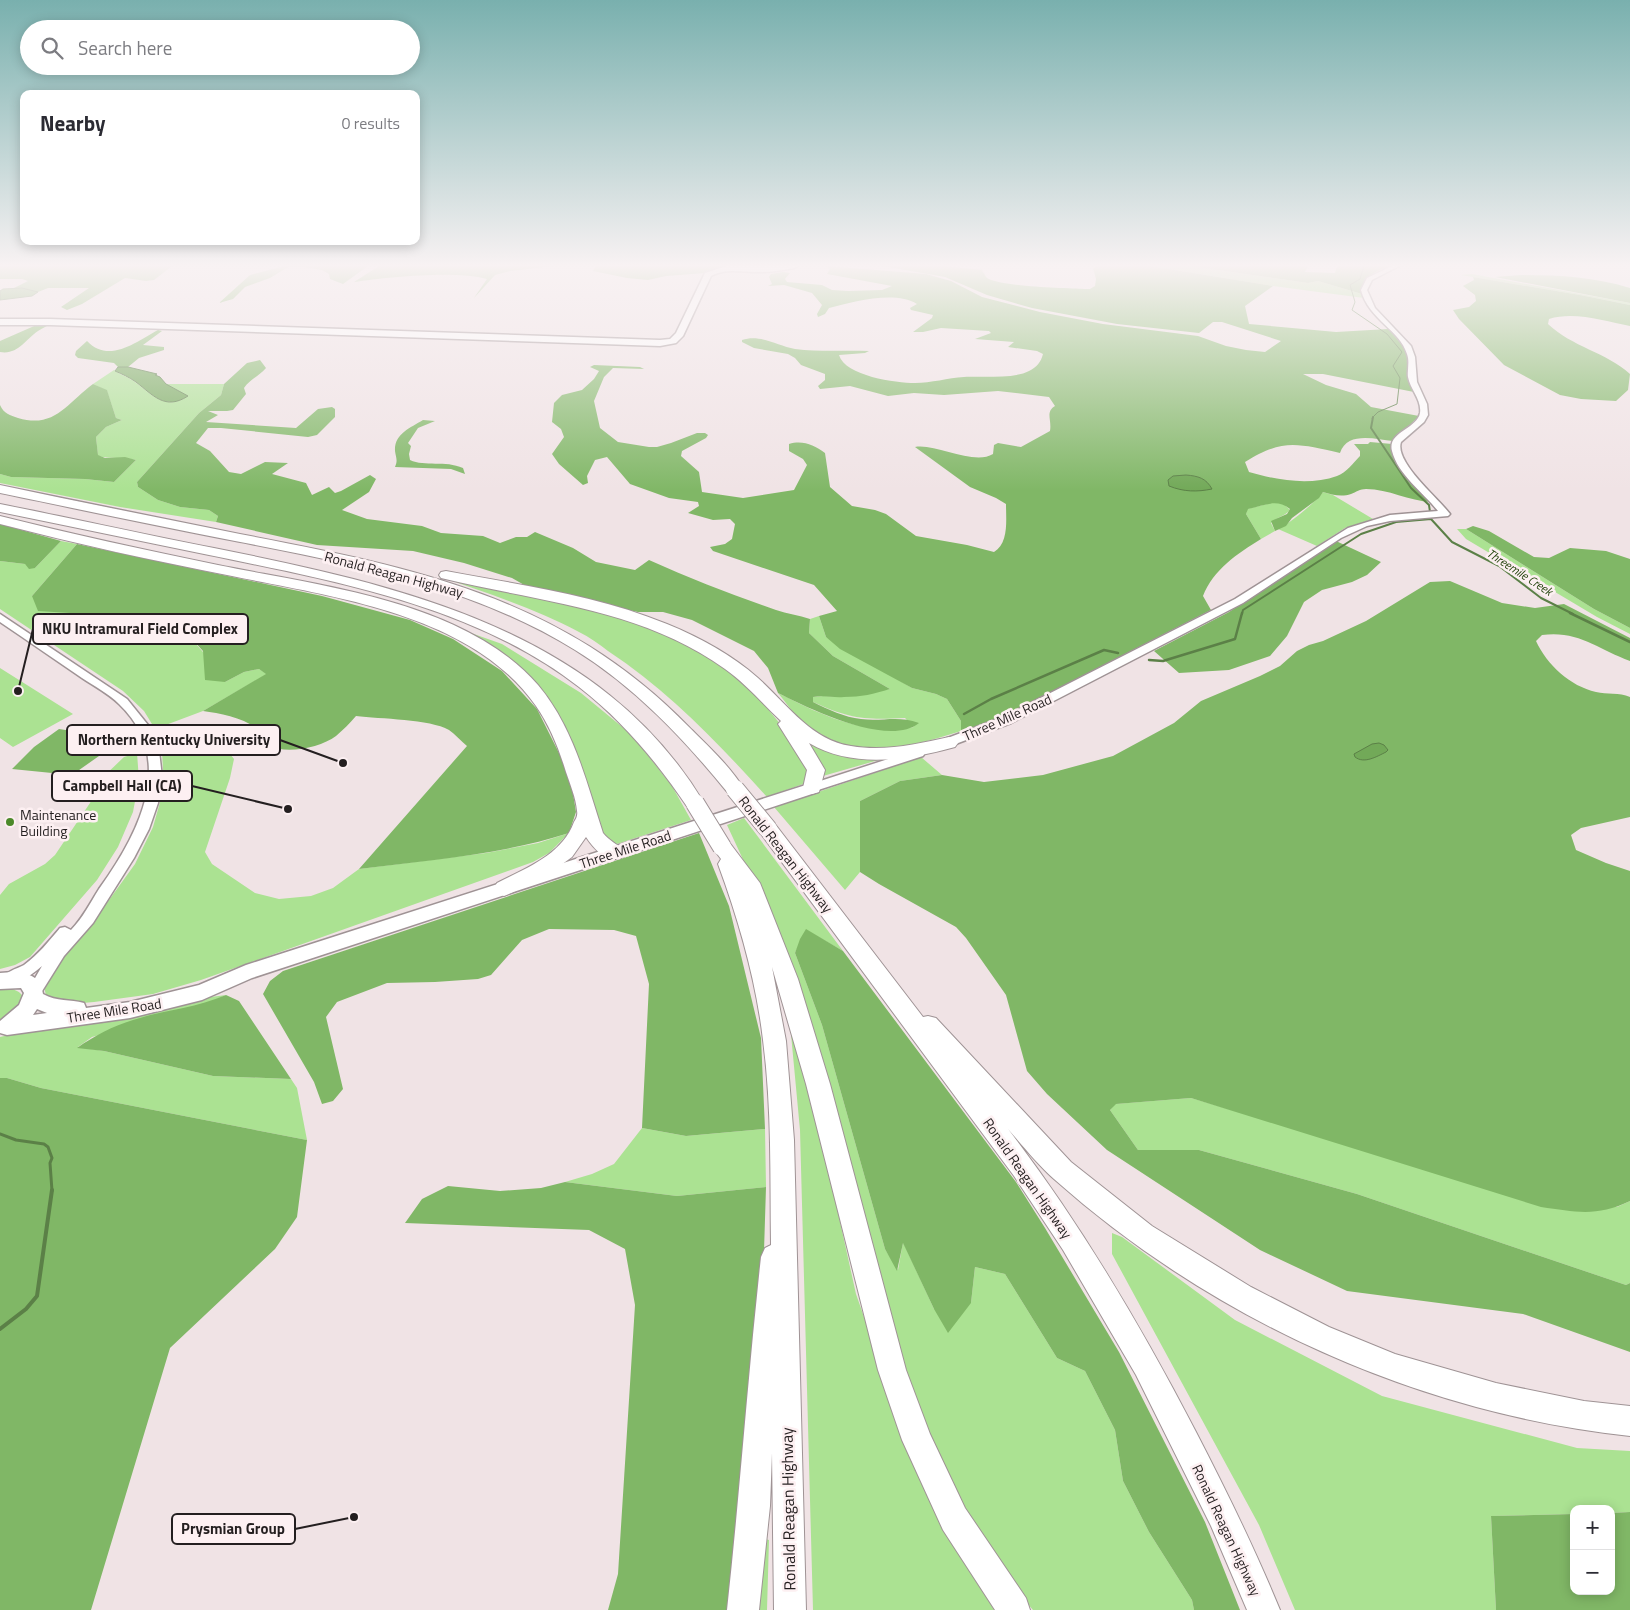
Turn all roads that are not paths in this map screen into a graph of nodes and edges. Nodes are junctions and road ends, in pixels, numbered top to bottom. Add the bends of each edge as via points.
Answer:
1 (606, 341) edge
2 (668, 341) edge
3 (1403, 341) edge
4 (0, 490) edge
5 (0, 508) edge
6 (0, 520) edge
7 (345, 559) junction
8 (0, 617) edge
9 (773, 702) junction
10 (949, 743) junction
11 (735, 788) joint
12 (812, 788) junction
13 (587, 814) junction
14 (722, 846) junction
15 (614, 853) junction
16 (504, 888) junction
17 (96, 904) junction
18 (246, 973) junction
19 (880, 976) junction
20 (2, 981) edge
21 (34, 995) junction
22 (4, 1028) edge
23 (783, 1173) junction
24 (1630, 1421) edge
25 (743, 1610) edge
26 (790, 1610) edge
27 (1014, 1610) edge
28 (1264, 1610) edge

1 - 2 main road
3 - 10 street, Three Mile Road via 1411,354 1412,379 1423,404 1423,416 1396,440 1395,448 1398,457 1445,514 1385,518 1355,527 1240,601 1007,720
4 - 7 highway, Ronald Reagan Highway
5 - 14 highway, Ronald Reagan Highway, bridge via 354,582 486,625 551,660 626,718 668,764
6 - 13 highway via 369,601 456,631 512,669 548,709 566,746
7 - 9 highway via 431,572 631,616 697,644 728,663
7 - 11 highway, Ronald Reagan Highway via 462,591 520,614 573,642 656,702
8 - 17 street via 116,696 148,733 155,768 149,812 134,848
9 - 10 highway via 820,742 850,751 886,754
9 - 12 highway via 812,761 816,770
10 - 12 street, Three Mile Road
11 - 19 highway, Ronald Reagan Highway, bridge
12 - 15 main road, Three Mile Road
13 - 15 highway via 600,843
13 - 16 highway via 579,838 562,856
14 - 23 highway, Ronald Reagan Highway via 746,912 769,1003 778,1081
14 - 27 highway, Ronald Reagan Highway via 750,883 787,979 818,1084 885,1346 917,1440 954,1518
15 - 16 main road, Three Mile Road
16 - 18 main road, Three Mile Road
17 - 20 street via 40,961 19,975
17 - 21 street via 87,921 64,946
18 - 21 main road, Three Mile Road via 134,1001 65,1010 50,1007
18 - 22 main road, Three Mile Road via 202,992 130,1010
19 - 24 highway via 955,1052 1062,1170 1143,1235 1212,1280 1320,1337 1395,1368 1496,1398 1584,1416
19 - 28 highway, Ronald Reagan Highway via 1023,1168 1099,1285 1146,1365 1222,1515
20 - 21 main road, Three Mile Road via 25,981 32,987
21 - 22 main road via 20,1018
23 - 25 highway
23 - 26 highway, Ronald Reagan Highway

